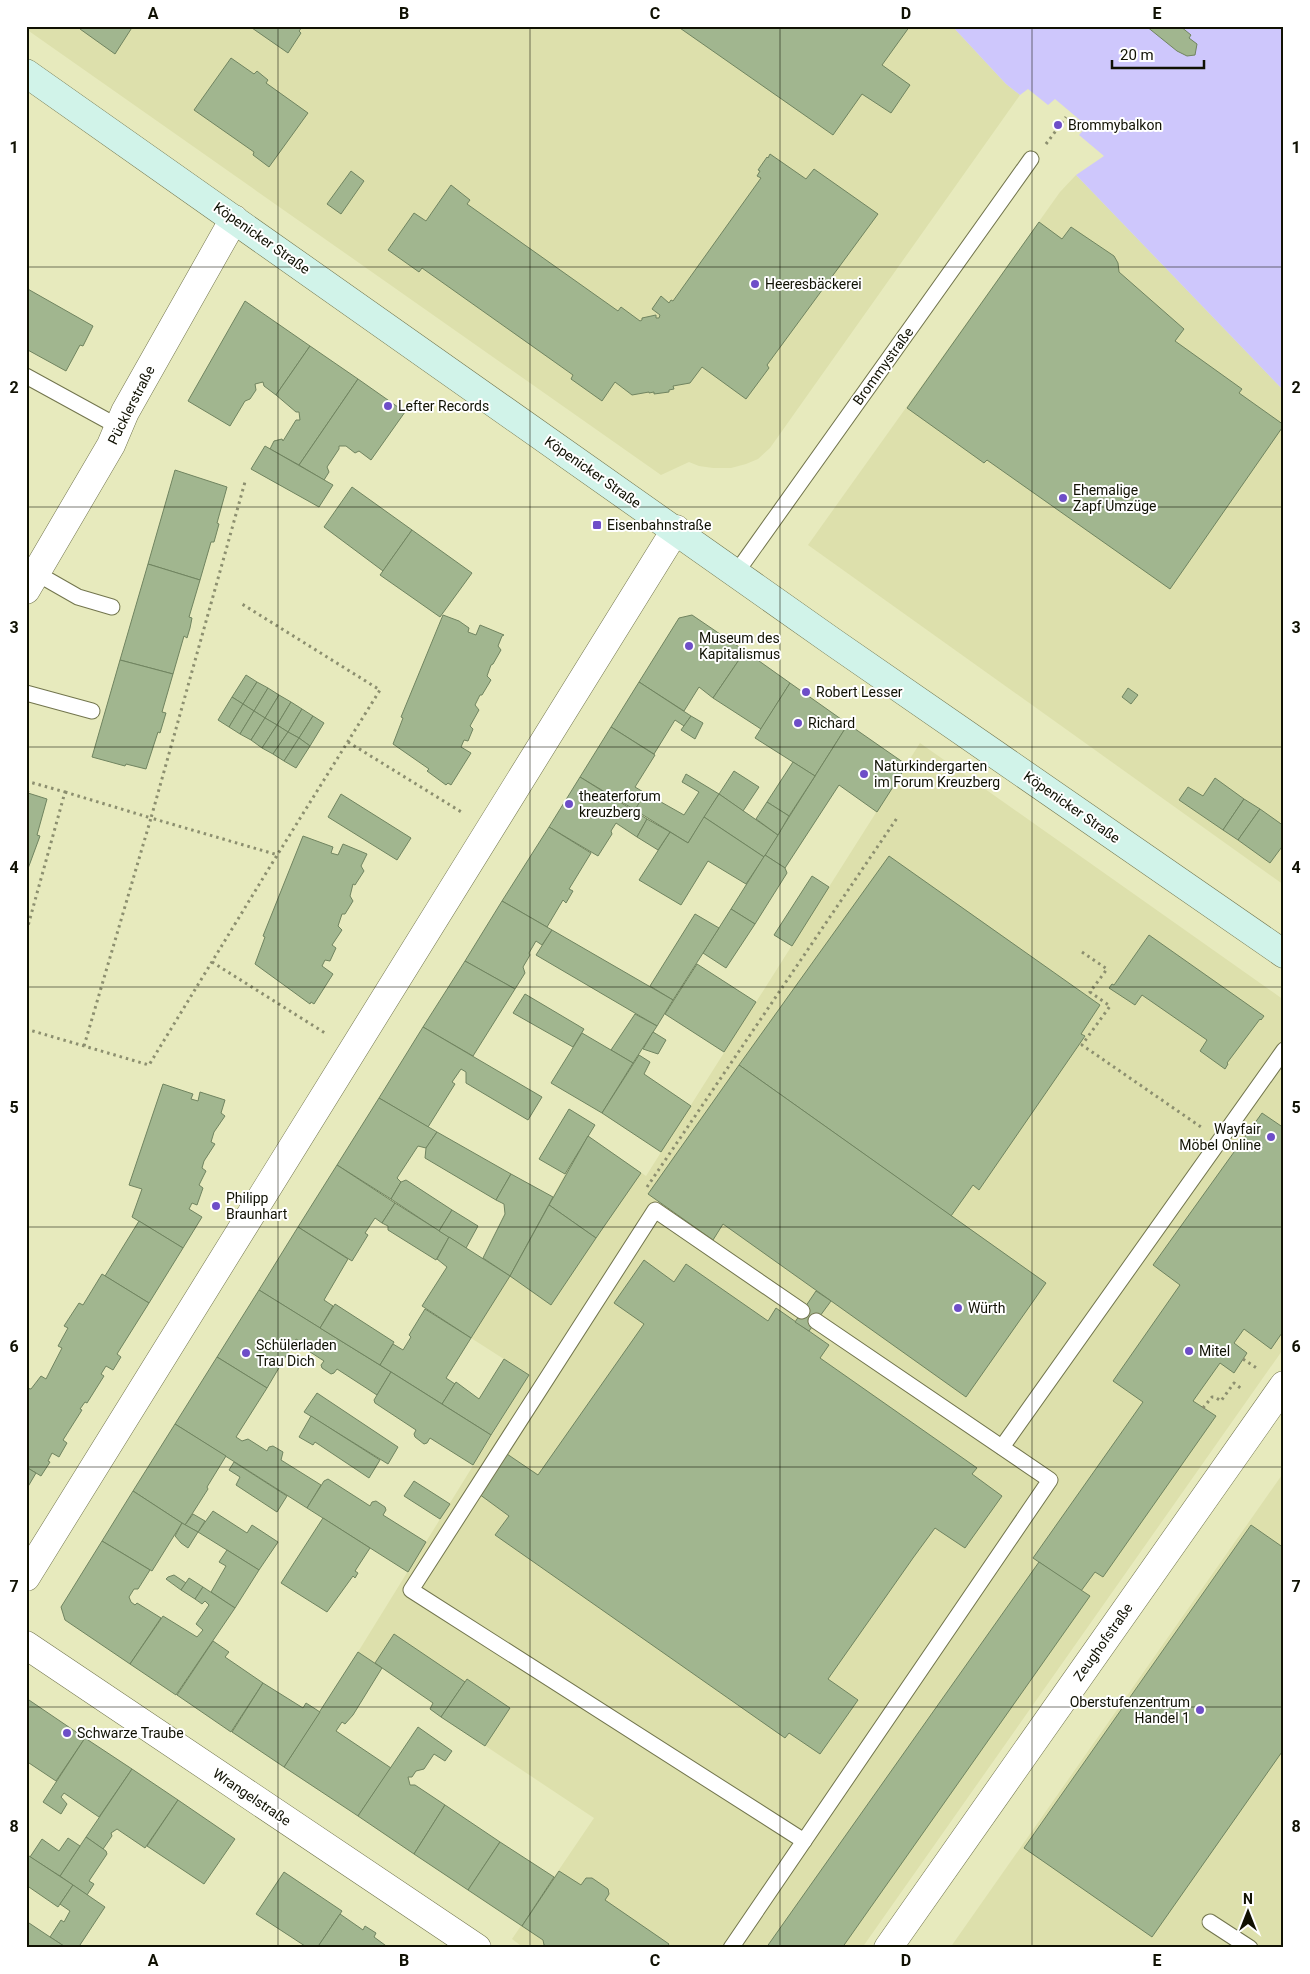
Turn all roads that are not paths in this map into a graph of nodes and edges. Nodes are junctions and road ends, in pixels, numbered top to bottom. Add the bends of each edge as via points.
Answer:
1 (26, 73) edge
2 (1031, 159) dead end
3 (234, 219) junction
4 (26, 376) edge
5 (119, 427) junction
6 (676, 530) junction
7 (736, 573) junction
8 (31, 581) edge
9 (112, 607) dead end
10 (26, 693) edge
11 (92, 711) dead end
12 (1284, 954) edge
13 (1284, 1050) edge
14 (802, 1311) dead end
15 (816, 1321) dead end
16 (1284, 1385) edge
17 (1002, 1447) junction
18 (26, 1577) edge
19 (26, 1645) edge
20 (804, 1841) junction
21 (1210, 1922) dead end
22 (477, 1948) edge
23 (731, 1948) edge
24 (888, 1948) edge
25 (1250, 1948) edge

1 - 3 main road, Köpenicker Straße
2 - 7 lane, Brommystraße
3 - 5 street, Pücklerstraße
3 - 6 main road, Köpenicker Straße
4 - 5 lane
5 - 8 street, Pücklerstraße
6 - 7 main road, Köpenicker Straße
6 - 18 street
7 - 12 main road, Köpenicker Straße
8 - 9 lane
10 - 11 lane
13 - 17 lane
14 - 20 lane via 655,1210 411,1590
15 - 17 lane
16 - 24 street, Zeughofstraße
17 - 20 lane via 1050,1480
19 - 22 street, Wrangelstraße
20 - 23 lane
21 - 25 lane

